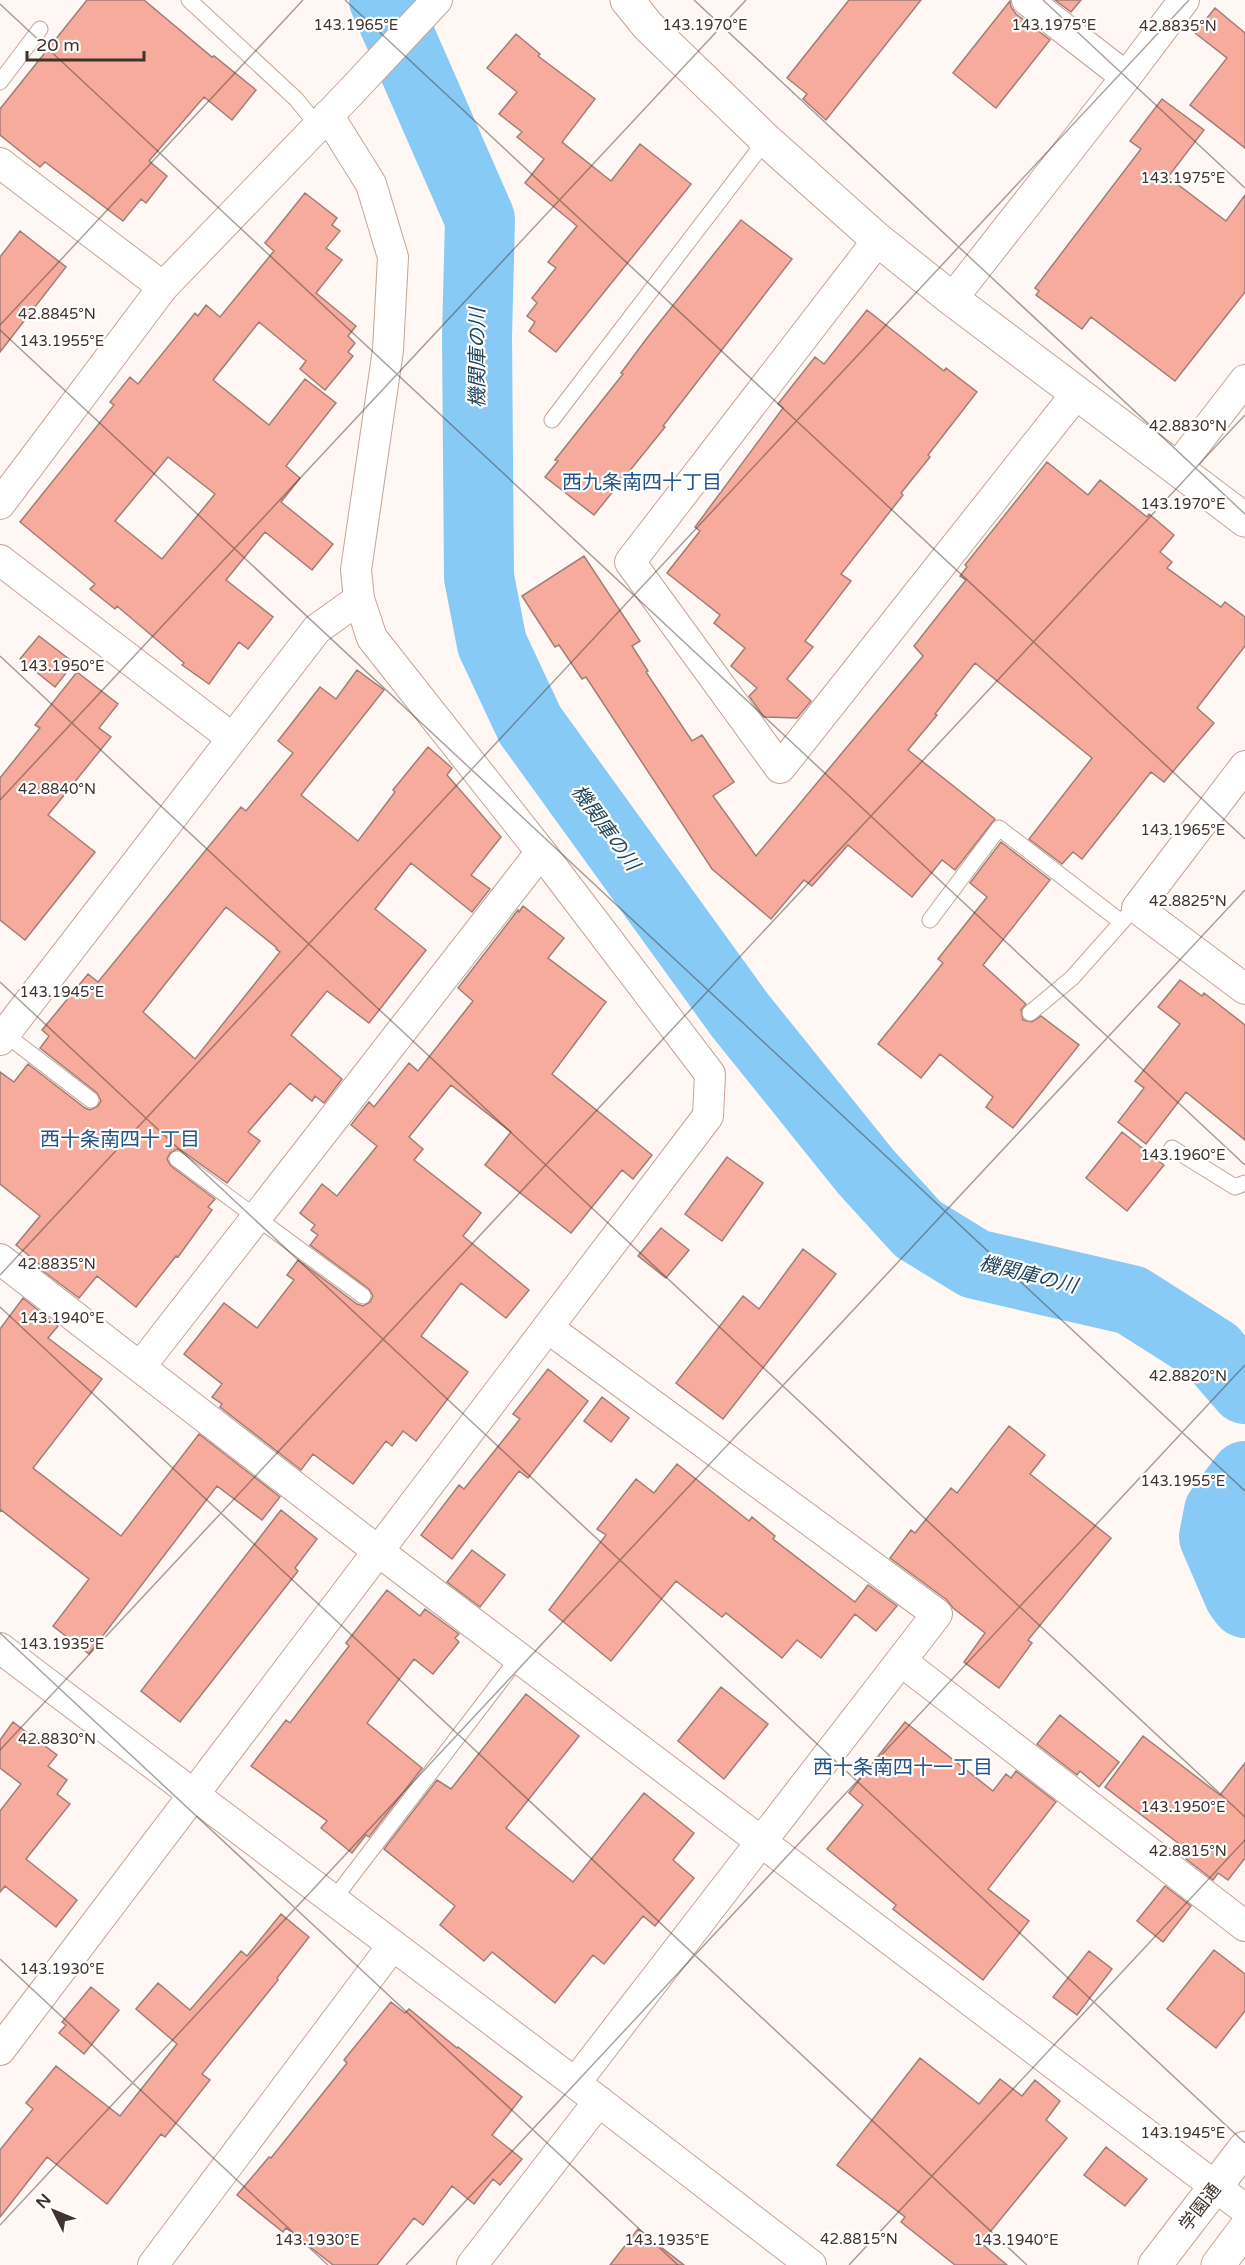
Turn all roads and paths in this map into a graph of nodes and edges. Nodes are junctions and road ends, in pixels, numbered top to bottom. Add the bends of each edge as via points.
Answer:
1 (189, 0) edge
2 (437, 0) edge
3 (627, 0) edge
4 (1027, 0) edge
5 (1184, 0) edge
6 (40, 29) dead end
7 (1126, 77) junction
8 (0, 82) edge
9 (332, 112) junction
10 (766, 140) junction
11 (0, 163) edge
12 (878, 240) junction
13 (163, 287) junction
14 (952, 299) junction
15 (1245, 380) edge
16 (1077, 393) junction
17 (552, 420) dead end
18 (1177, 468) junction
19 (0, 504) edge
20 (1245, 520) edge
21 (0, 560) edge
22 (359, 599) junction
23 (232, 738) junction
24 (1245, 766) edge
25 (541, 852) junction
26 (1129, 914) junction
27 (930, 920) dead end
28 (1245, 988) edge
29 (1030, 1013) dead end
30 (2, 1037) edge
31 (91, 1100) dead end
32 (1172, 1148) dead end
33 (177, 1159) dead end
34 (1245, 1183) edge
35 (256, 1217) junction
36 (0, 1259) edge
37 (363, 1296) dead end
38 (548, 1328) junction
39 (140, 1367) junction
40 (378, 1551) junction
41 (0, 1648) edge
42 (519, 1658) junction
43 (901, 1661) junction
44 (193, 1795) junction
45 (762, 1842) junction
46 (333, 1900) junction
47 (1245, 1926) edge
48 (393, 1945) junction
49 (0, 2050) edge
50 (575, 2083) junction
51 (599, 2101) junction
52 (1245, 2148) edge
53 (1216, 2187) junction
54 (1245, 2209) edge
55 (1245, 2229) edge
56 (153, 2265) edge
57 (472, 2265) edge
58 (811, 2265) edge
59 (1155, 2265) edge
60 (1218, 2265) edge

1 - 9 lane via 296,99
2 - 9 street
3 - 10 street via 648,26
4 - 7 street
5 - 7 street
6 - 8 lane
7 - 14 street
9 - 13 street
9 - 22 street via 371,184 393,257 388,350 356,570
10 - 12 street
10 - 17 lane
11 - 13 street
12 - 14 street
12 - 16 street via 630,562 780,768
13 - 19 street
14 - 16 street
15 - 18 street
16 - 18 street
18 - 20 street
21 - 23 street
22 - 23 street via 317,629
22 - 25 street via 372,638
23 - 30 street
24 - 26 street
25 - 35 street
25 - 38 street via 710,1074 708,1116
26 - 27 lane via 999,828
26 - 28 street
26 - 29 lane via 1072,978
30 - 31 lane
32 - 34 lane via 1235,1186
33 - 35 lane
35 - 37 lane
35 - 39 street
36 - 39 street
38 - 40 street
38 - 43 street via 937,1614
39 - 40 street
40 - 42 street
40 - 44 street
41 - 44 street
42 - 45 street
42 - 46 lane
43 - 45 street
43 - 47 street
44 - 46 street
44 - 49 street
45 - 50 street
45 - 53 street
46 - 48 street
48 - 50 street
48 - 56 street
50 - 51 street
51 - 57 street
51 - 58 street
52 - 53 street, 学園通
53 - 54 street
53 - 59 street, 学園通
55 - 60 street

